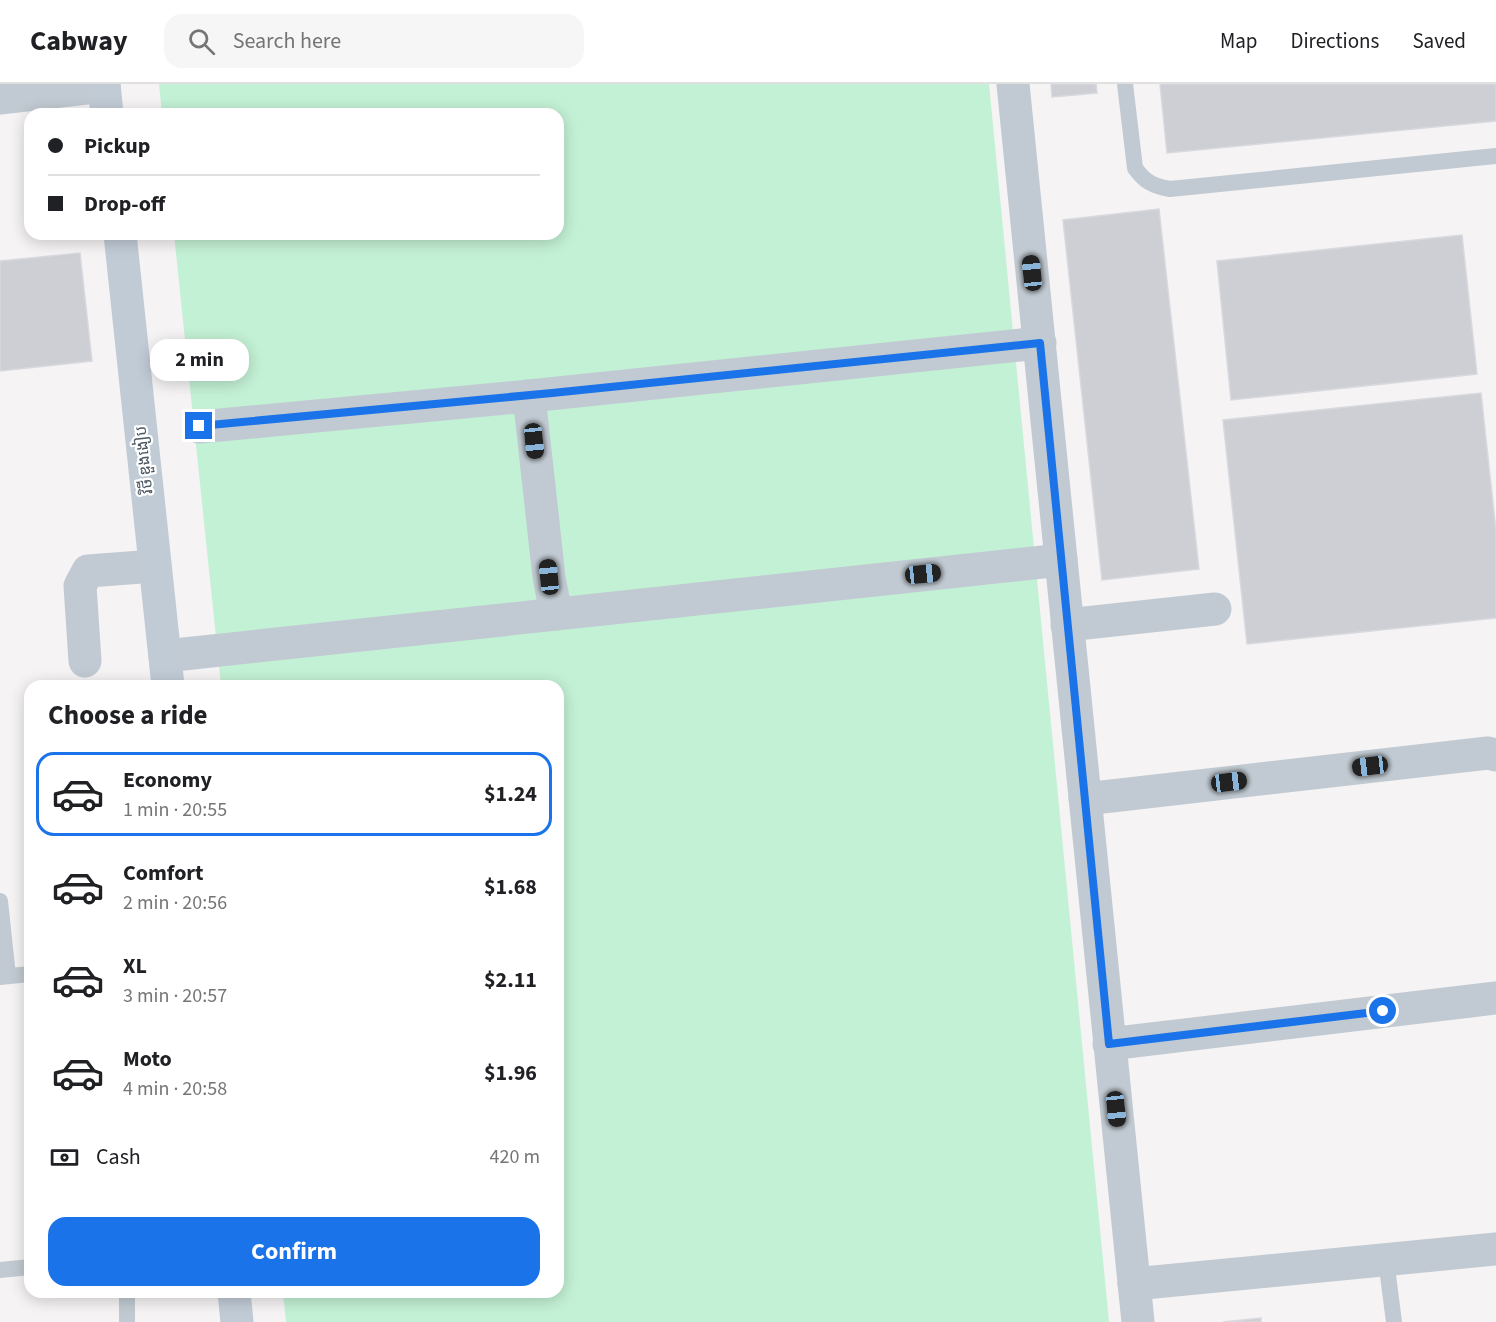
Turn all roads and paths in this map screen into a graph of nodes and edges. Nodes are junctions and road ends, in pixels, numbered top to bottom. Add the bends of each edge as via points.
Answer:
1 (1014, 84) edge
2 (1125, 84) edge
3 (105, 95) edge
4 (0, 98) edge
5 (1496, 156) edge
6 (121, 240) edge
7 (1040, 343) junction
8 (528, 396) junction
9 (199, 426) dead end
10 (1061, 560) junction
11 (156, 566) junction
12 (1215, 609) dead end
13 (556, 614) junction
14 (1068, 625) junction
15 (85, 661) dead end
16 (167, 671) edge
17 (1496, 755) edge
18 (1085, 799) junction
19 (0, 901) edge
20 (24, 975) edge
21 (4, 977) edge
22 (1496, 998) edge
23 (1109, 1044) junction
24 (1496, 1249) edge
25 (1386, 1260) junction
26 (24, 1267) edge
27 (0, 1270) edge
28 (1134, 1284) junction
29 (127, 1298) edge
30 (235, 1298) edge
31 (127, 1322) edge
32 (237, 1322) edge
33 (1138, 1322) edge
34 (1394, 1322) edge

1 - 7 street
2 - 5 lane via 1135,168 1143,180 1170,189
3 - 4 street
6 - 11 street, វិថី ឌួងងៀប
7 - 8 street
7 - 10 street
8 - 9 street
8 - 13 street
10 - 13 street
10 - 14 street
11 - 15 street via 88,571 80,586
11 - 16 street, វិថី ឌួងងៀប
12 - 14 street
13 - 16 street
14 - 18 street
17 - 18 street
18 - 23 street
19 - 21 lane
20 - 21 lane
22 - 23 street
23 - 28 street
24 - 25 street
25 - 28 street
25 - 34 lane
26 - 27 lane
28 - 33 street
29 - 31 lane
30 - 32 street

